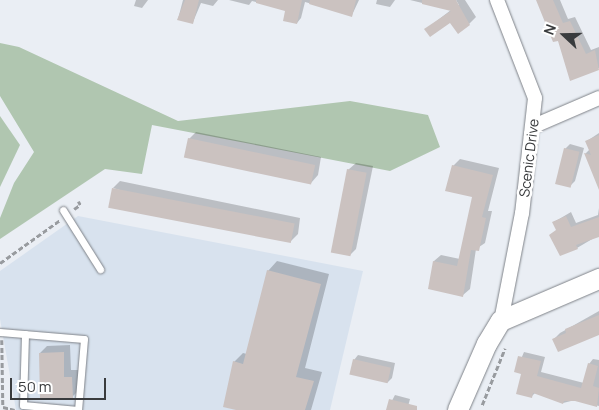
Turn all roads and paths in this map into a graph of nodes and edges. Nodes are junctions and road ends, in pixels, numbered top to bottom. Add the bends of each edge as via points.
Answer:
1 (497, 0) edge
2 (599, 98) edge
3 (534, 126) junction
4 (78, 201) dead end
5 (65, 212) junction
6 (0, 263) edge
7 (100, 269) dead end
8 (599, 279) edge
9 (500, 321) junction
10 (0, 332) edge
11 (25, 334) junction
12 (508, 340) dead end
13 (482, 405) dead end
14 (16, 410) edge
15 (78, 410) edge
16 (458, 410) edge

1 - 3 street, Scenic Drive via 535,98
2 - 3 street
3 - 9 street, Scenic Drive via 522,213
4 - 5 path via 80,205
5 - 6 path
5 - 7 lane
8 - 9 street
9 - 16 street
10 - 11 lane
10 - 14 path via 4,356 3,407
11 - 15 lane via 23,405
11 - 15 lane via 84,339
12 - 13 path

